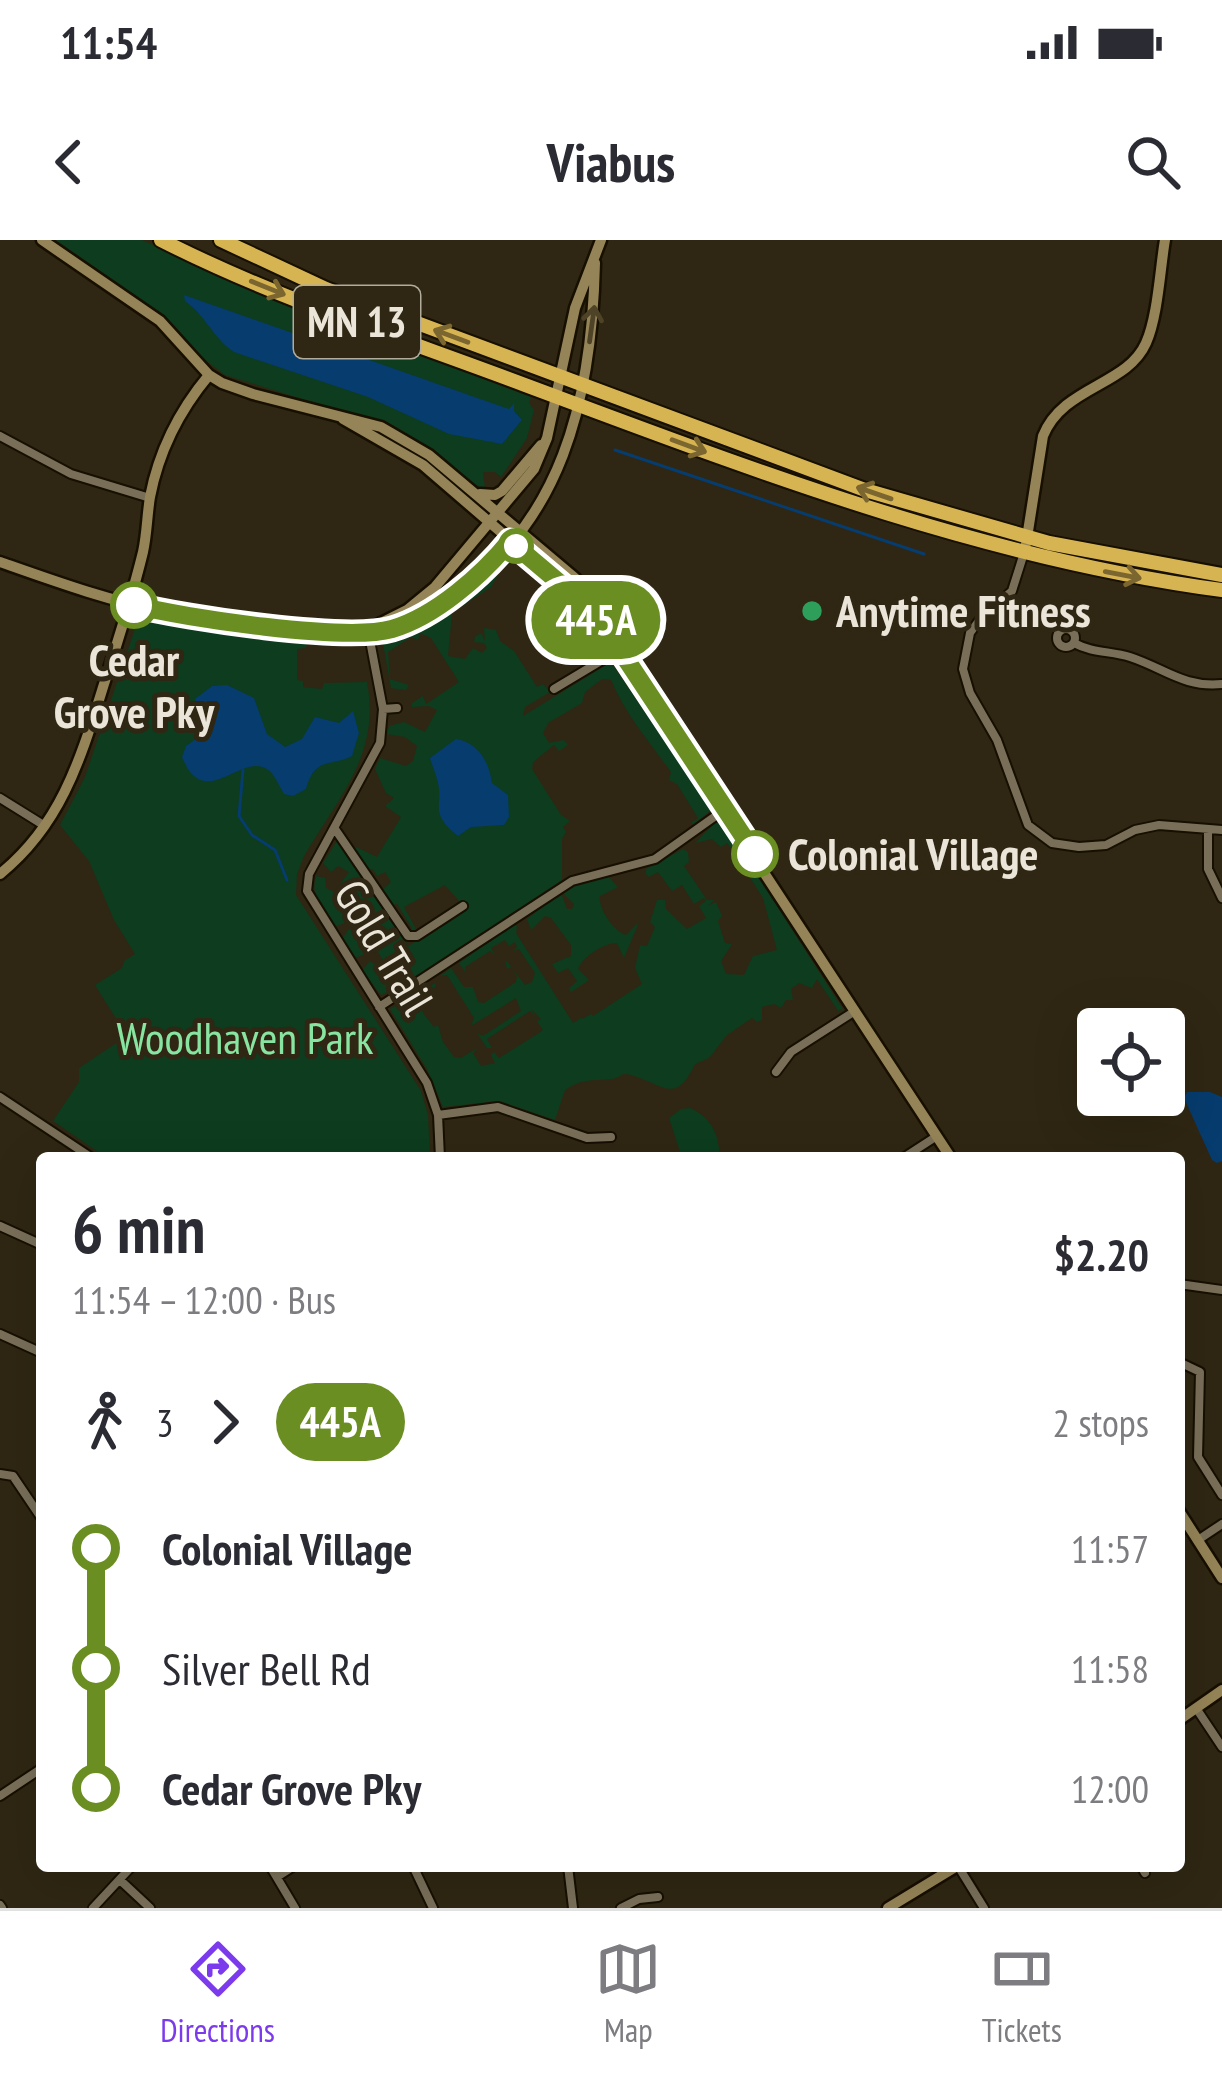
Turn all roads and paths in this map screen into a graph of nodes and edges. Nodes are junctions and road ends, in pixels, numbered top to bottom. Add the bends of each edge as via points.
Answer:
1 (42, 240) edge
2 (161, 240) edge
3 (221, 240) edge
4 (601, 240) edge
5 (1166, 240) edge
6 (595, 263) junction
7 (209, 375) junction
8 (560, 376) junction
9 (581, 385) junction
10 (556, 397) junction
11 (579, 405) junction
12 (343, 419) junction
13 (0, 436) edge
14 (547, 438) junction
15 (471, 489) junction
16 (150, 498) junction
17 (496, 518) junction
18 (520, 529) junction
19 (510, 541) junction
20 (1025, 545) junction
21 (0, 562) edge
22 (1222, 575) edge
23 (1222, 590) edge
24 (129, 604) junction
25 (368, 630) junction
26 (1074, 643) dead end
27 (620, 650) junction
28 (1222, 684) edge
29 (554, 689) dead end
30 (397, 708) dead end
31 (383, 710) junction
32 (0, 797) edge
33 (726, 809) junction
34 (46, 826) junction
35 (1208, 829) junction
36 (334, 830) junction
37 (1222, 830) edge
38 (0, 874) edge
39 (1222, 898) edge
40 (463, 906) dead end
41 (380, 1007) junction
42 (856, 1010) junction
43 (776, 1072) dead end
44 (0, 1097) edge
45 (438, 1115) junction
46 (937, 1136) junction
47 (611, 1137) dead end
48 (83, 1152) edge
49 (440, 1152) edge
50 (912, 1152) edge
51 (947, 1152) edge
52 (0, 1226) edge
53 (36, 1242) edge
54 (1185, 1285) edge
55 (1222, 1290) edge
56 (0, 1334) edge
57 (36, 1350) edge
58 (1185, 1365) edge
59 (4, 1473) edge
60 (1222, 1495) edge
61 (36, 1512) edge
62 (1185, 1519) edge
63 (1222, 1524) edge
64 (1198, 1540) junction
65 (1222, 1577) edge
66 (1222, 1690) edge
67 (1196, 1708) junction
68 (1185, 1716) edge
69 (1222, 1748) edge
70 (36, 1772) edge
71 (0, 1796) edge
72 (127, 1872) edge
73 (274, 1872) edge
74 (285, 1872) edge
75 (416, 1872) edge
76 (568, 1872) edge
77 (948, 1872) edge
78 (962, 1872) edge
79 (277, 1877) junction
80 (120, 1880) junction
81 (658, 1897) dead end
82 (93, 1908) edge
83 (150, 1908) edge
84 (296, 1908) edge
85 (433, 1908) edge
86 (574, 1908) edge
87 (621, 1908) edge
88 (888, 1908) edge
89 (984, 1908) edge

1 - 7 street via 160,321
2 -> 10 highway, MN 13
8 -> 3 highway, MN 13 via 307,282
4 - 6 street
5 - 20 street via 1146,343 1131,363 1050,419
6 - 8 street
9 -> 6 street
7 - 12 street
7 - 16 street via 170,432
8 - 9 highway, MN 13
8 - 10 street
9 - 11 street
20 -> 9 highway, MN 13
10 - 11 highway, MN 13
10 - 14 street
11 - 18 street via 559,471
11 -> 20 highway, MN 13 via 825,495
12 - 15 street via 405,439
12 - 17 street
13 - 16 street via 71,474
14 - 15 street via 502,491
14 - 17 street via 526,483
15 - 17 street
16 - 24 street
17 - 18 street
17 - 19 street
17 - 25 street via 418,602
18 - 19 street
18 - 27 street via 594,599
19 - 25 street via 457,592 396,627
19 - 27 street via 568,590
20 - 22 highway, MN 13
20 -> 23 highway, MN 13 via 1139,579
20 - 35 street via 1012,590 970,633 963,663 1024,820 1048,842 1079,847 1152,826
21 - 24 street
24 - 25 street via 200,618
24 - 34 street via 77,770
25 - 31 street, Gold Trail
26 - 28 street via 1186,683
27 - 29 street
27 - 33 street
30 - 31 street
31 - 36 street, Gold Trail via 378,748
32 - 34 street
33 - 41 street via 655,859 572,881
33 - 42 street
34 - 38 street
35 - 37 street
35 - 39 street via 1208,868
36 - 40 street via 410,937
36 - 41 street, Gold Trail via 308,878 308,895
41 - 45 street, Gold Trail
42 - 43 street via 791,1052
42 - 46 street
44 - 48 street
45 - 47 street via 503,1108 586,1138
45 - 49 street, Gold Trail
46 - 50 street
46 - 51 street
52 - 53 street
54 - 55 street
56 - 57 street
58 - 60 street via 1200,1372 1198,1457
59 - 61 street
62 - 64 street
63 - 64 street
64 - 65 street
66 - 67 street
67 - 68 street
67 - 69 street
70 - 71 street
72 - 80 street
73 - 79 street
74 - 79 street
75 - 85 street
76 - 86 street
77 - 88 street
78 - 89 street
79 - 84 street
80 - 82 street
80 - 83 street
81 - 87 street

